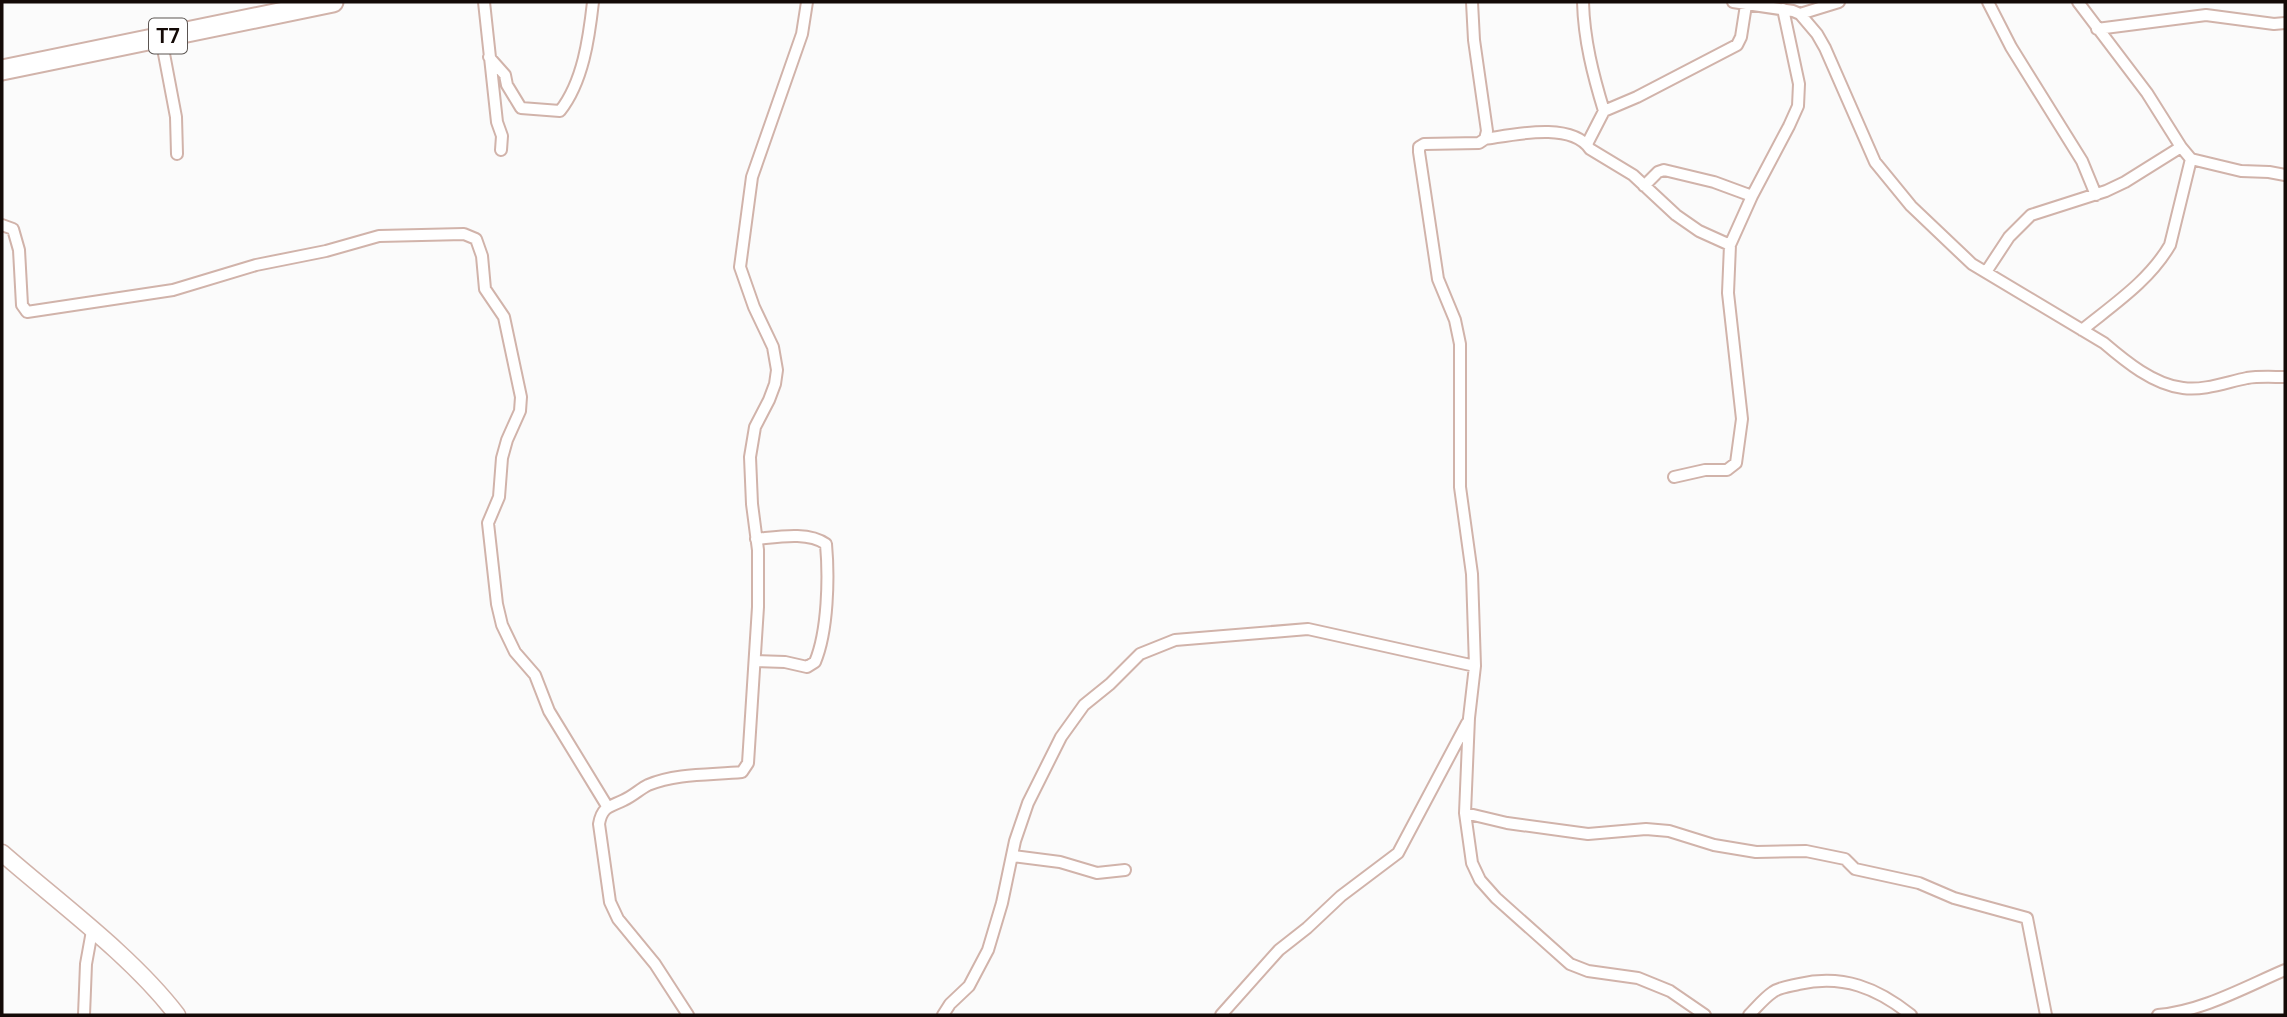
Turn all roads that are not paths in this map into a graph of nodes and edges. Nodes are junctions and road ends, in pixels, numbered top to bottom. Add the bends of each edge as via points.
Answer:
1 (333, 2) edge
2 (484, 2) edge
3 (593, 2) edge
4 (807, 2) edge
5 (1472, 2) edge
6 (1583, 2) edge
7 (1733, 2) edge
8 (1839, 2) edge
9 (1988, 2) edge
10 (2078, 2) edge
11 (1746, 5) junction
12 (1783, 9) junction
13 (1800, 14) junction
14 (2285, 23) edge
15 (2097, 29) junction
16 (161, 38) junction
17 (489, 57) junction
18 (2, 70) edge
19 (1604, 111) junction
20 (1485, 139) junction
21 (1587, 144) junction
22 (2181, 147) junction
23 (501, 150) dead end
24 (177, 154) dead end
25 (2191, 159) junction
26 (2285, 176) edge
27 (1644, 186) junction
28 (2096, 195) junction
29 (1752, 196) junction
30 (2, 225) edge
31 (1730, 245) junction
32 (1986, 272) junction
33 (2082, 330) junction
34 (2285, 377) edge
35 (1674, 477) dead end
36 (756, 539) junction
37 (755, 661) junction
38 (1475, 666) junction
39 (1469, 718) junction
40 (607, 806) junction
41 (1465, 813) junction
42 (2, 853) edge
43 (1013, 856) junction
44 (1125, 870) dead end
45 (92, 931) junction
46 (2285, 970) edge
47 (84, 1015) edge
48 (177, 1015) edge
49 (688, 1015) edge
50 (943, 1015) edge
51 (1221, 1015) edge
52 (1705, 1015) edge
53 (1749, 1015) edge
54 (1912, 1015) edge
55 (2046, 1015) edge
56 (2158, 1015) edge

1 - 16 highway, T7
2 - 17 street
3 - 17 street via 588,42 571,94 560,111 521,108 505,75
4 - 36 street via 802,34 752,177 740,267 773,347 776,370 775,384 752,438
5 - 20 street
6 - 19 street via 1588,51
7 - 11 street
8 - 13 street
9 - 28 street via 2082,161
10 - 15 street
11 - 12 street
11 - 19 street via 1737,45
12 - 13 street
12 - 29 street via 1799,84 1798,106
13 - 32 street via 1825,48 1875,162 1947,242
14 - 15 street via 2206,15
15 - 22 street
16 - 18 highway, T7
16 - 24 street via 176,117
17 - 23 street
19 - 21 street
20 - 21 street via 1542,131
20 - 38 street via 1419,147 1438,279 1460,344 1460,487 1472,575
21 - 27 street
22 - 25 street
22 - 28 street
25 - 26 street
25 - 33 street via 2171,245 2140,284
27 - 29 street via 1664,170
27 - 31 street via 1699,231
28 - 32 street via 2031,215 2009,237
29 - 31 street
30 - 40 street via 15,234 22,305 27,312 173,290 379,236 464,233 475,239 485,289 504,317 521,397 502,457 499,497 488,523 497,604 515,652 535,675 549,711
31 - 35 street via 1728,293 1742,419 1736,463 1727,470
32 - 33 street
33 - 34 street via 2174,387
36 - 37 street
36 - 37 street via 791,536 821,540 826,544 828,573 823,635 815,662 807,667
37 - 40 street via 746,769 656,783
38 - 39 street
38 - 43 street via 1308,629 1175,640 1153,648 1130,662 1094,696 1060,737 1028,803
39 - 41 street
39 - 51 street via 1398,853 1279,950
40 - 49 street via 599,824 610,902
41 - 52 street via 1472,863 1480,880 1570,964 1638,978 1670,991
41 - 55 street via 1588,834 1657,830 1756,852 1806,851 1846,859 1854,869 1919,884 1976,905 2020,914 2027,918
42 - 45 main road
43 - 44 street via 1097,873
43 - 50 street via 988,950 969,985
45 - 47 street
45 - 48 main road
46 - 56 street via 2196,1007
53 - 54 street via 1774,991 1830,980 1884,995

